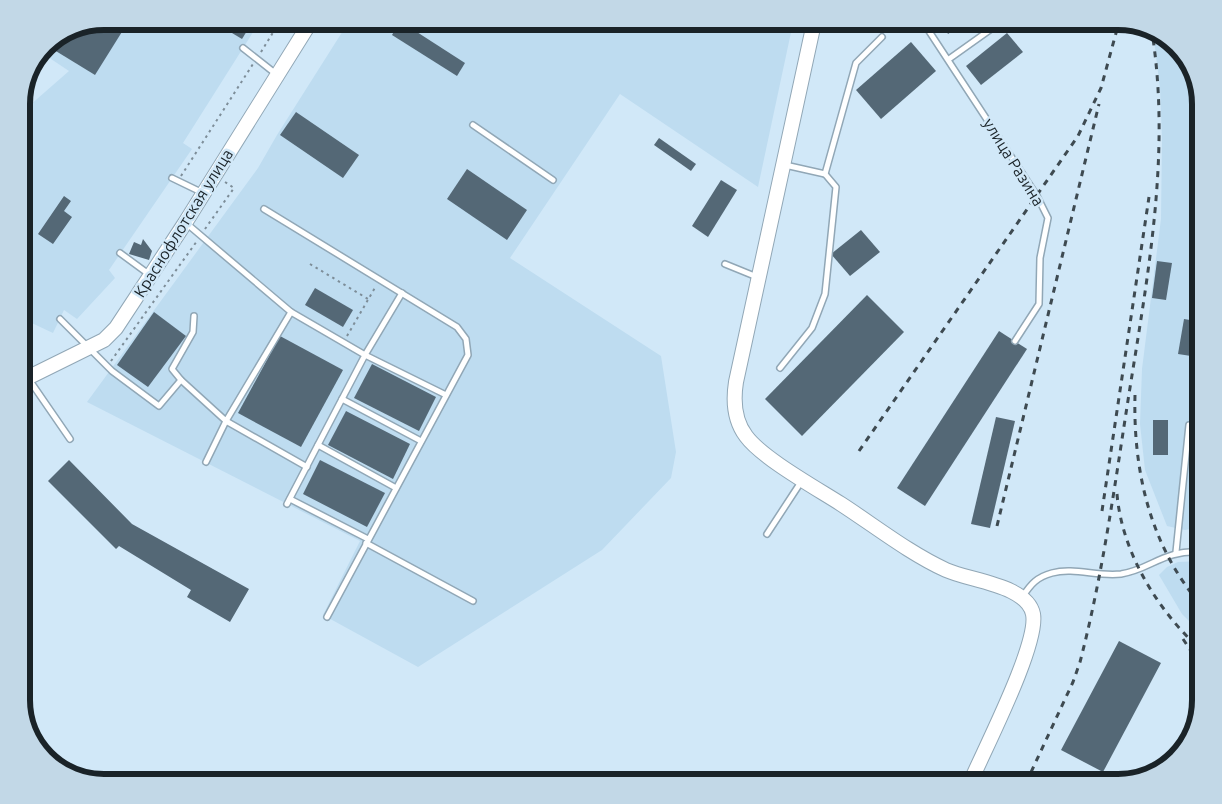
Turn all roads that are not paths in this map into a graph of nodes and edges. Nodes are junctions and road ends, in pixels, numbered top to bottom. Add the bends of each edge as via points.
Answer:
1 (305, 30) edge
2 (813, 30) edge
3 (929, 30) edge
4 (990, 30) edge
5 (882, 37) dead end
6 (244, 48) dead end
7 (949, 59) junction
8 (276, 75) junction
9 (473, 125) dead end
10 (785, 164) junction
11 (825, 174) junction
12 (172, 178) dead end
13 (553, 180) dead end
14 (204, 193) junction
15 (264, 208) dead end
16 (185, 223) junction
17 (120, 253) dead end
18 (725, 264) dead end
19 (151, 276) junction
20 (760, 278) junction
21 (402, 293) junction
22 (291, 312) junction
23 (194, 316) dead end
24 (60, 319) dead end
25 (1015, 341) dead end
26 (88, 348) junction
27 (365, 355) junction
28 (780, 368) dead end
29 (30, 377) edge
30 (181, 380) junction
31 (30, 386) edge
32 (446, 395) junction
33 (342, 399) junction
34 (226, 421) junction
35 (1189, 425) dead end
36 (70, 439) dead end
37 (421, 441) junction
38 (318, 445) junction
39 (206, 462) dead end
40 (307, 467) junction
41 (802, 479) junction
42 (396, 488) junction
43 (767, 534) dead end
44 (367, 541) junction
45 (1176, 552) junction
46 (1192, 552) edge
47 (1022, 596) junction
48 (473, 601) dead end
49 (327, 617) dead end
50 (974, 774) edge

1 - 8 street, Краснофлотская улица
2 - 10 street
3 - 7 lane, улица Разина
4 - 7 lane
5 - 11 lane via 856,63
6 - 8 lane
7 - 25 lane, улица Разина via 1048,218 1040,258 1039,304
8 - 14 street, Краснофлотская улица
9 - 13 lane
10 - 11 lane
10 - 20 street
11 - 28 lane via 836,188 824,294 812,328
12 - 14 lane
14 - 16 street, Краснофлотская улица
15 - 21 lane
16 - 19 street, Краснофлотская улица
16 - 22 lane
17 - 19 lane
18 - 20 lane
19 - 26 street, Краснофлотская улица via 116,328 104,340
20 - 41 street via 734,403 740,425 755,446
21 - 27 lane
21 - 32 lane via 457,327 466,339 468,355
22 - 27 lane
22 - 34 lane
23 - 30 lane via 193,332 172,369
24 - 26 lane
26 - 29 street, Краснофлотская улица
26 - 30 lane via 159,406
27 - 32 lane
27 - 33 lane
30 - 34 lane
31 - 36 lane
32 - 37 lane
33 - 37 lane
33 - 38 lane
34 - 39 lane
34 - 40 lane
35 - 45 lane
37 - 42 lane
38 - 40 lane
38 - 42 lane
40 - 44 lane via 289,501
41 - 43 lane
41 - 47 street via 945,570
42 - 44 lane
44 - 48 lane
44 - 49 lane
45 - 46 lane
45 - 47 lane via 1132,572 1050,573 1034,580
47 - 50 street via 1033,615 1032,637

